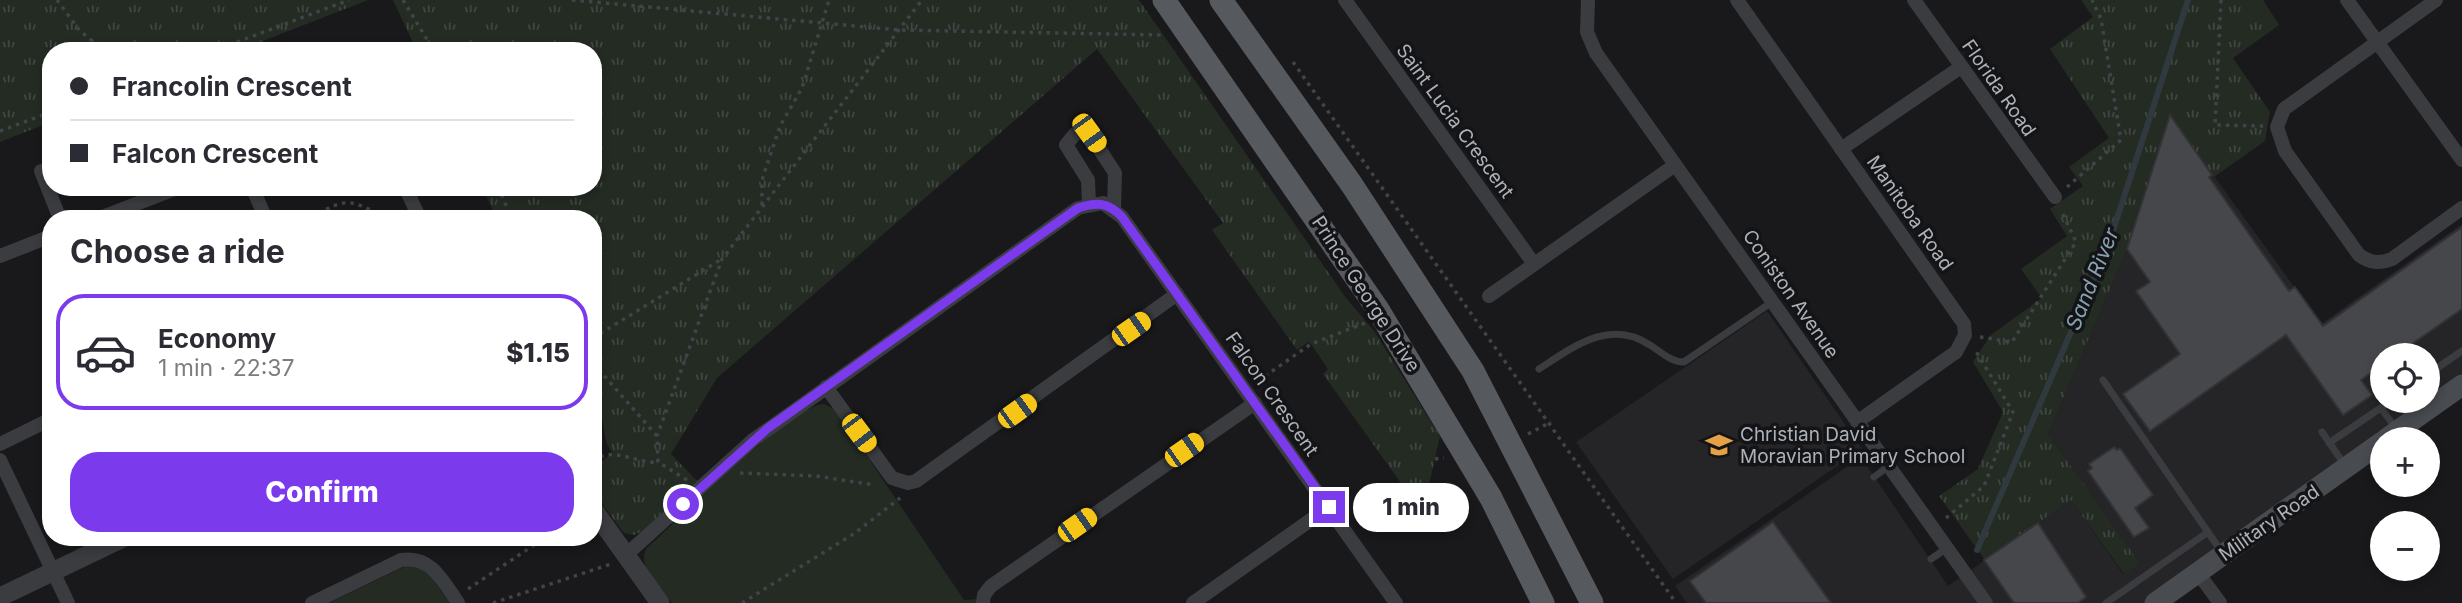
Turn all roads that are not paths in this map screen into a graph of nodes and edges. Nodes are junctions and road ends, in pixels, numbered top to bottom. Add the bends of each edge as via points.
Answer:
1 (1164, 0) edge
2 (1221, 0) edge
3 (1345, 0) edge
4 (1588, 0) edge
5 (1737, 0) edge
6 (1914, 0) edge
7 (2347, 0) edge
8 (2436, 0) edge
9 (2376, 42) junction
10 (1961, 67) junction
11 (1842, 149) junction
12 (2462, 160) edge
13 (1675, 165) junction
14 (153, 196) edge
15 (2055, 197) road end
16 (1089, 204) junction
17 (2462, 208) edge
18 (1114, 209) junction
19 (119, 210) edge
20 (42, 240) edge
21 (0, 256) edge
22 (1534, 264) junction
23 (1177, 294) junction
24 (1489, 296) dead end
25 (1772, 302) junction
26 (2462, 351) edge
27 (2440, 366) edge
28 (1539, 369) dead end
29 (2103, 380) dead end
30 (2462, 385) edge
31 (826, 387) junction
32 (1250, 397) junction
33 (2374, 413) edge
34 (1857, 422) junction
35 (42, 423) edge
36 (2403, 427) edge
37 (2322, 432) dead end
38 (2329, 443) junction
39 (0, 444) edge
40 (2370, 450) edge
41 (0, 460) edge
42 (1889, 466) junction
43 (2346, 467) junction
44 (1874, 477) dead end
45 (1329, 507) junction
46 (602, 522) edge
47 (2208, 531) junction
48 (106, 546) edge
49 (1947, 548) junction
50 (2224, 554) junction
51 (626, 555) junction
52 (1931, 559) dead end
53 (53, 572) junction
54 (2198, 573) junction
55 (0, 597) edge
56 (456, 600) edge
57 (68, 603) edge
58 (312, 603) edge
59 (660, 603) edge
60 (983, 603) edge
61 (1194, 603) edge
62 (1396, 603) edge
63 (1543, 603) edge
64 (1592, 603) edge
65 (1986, 603) edge
66 (2106, 603) edge
67 (2155, 603) edge
68 (2220, 603) edge

1 - 63 main road, Prince George Drive via 1377,308 1491,498
2 - 64 main road via 1352,185 1473,371
3 - 22 street, Saint Lucia Crescent
4 - 13 street, Coniston Avenue via 1585,20 1590,43
5 - 11 street, Manitoba Road
6 - 10 street, Florida Road
7 - 9 street
8 - 9 street
9 - 12 street
9 - 17 street via 2284,109 2277,122 2285,151 2367,261 2392,259
10 - 11 street
10 - 15 street, Florida Road
11 - 34 street, Manitoba Road via 1960,316 1965,335 1956,352
13 - 22 street
13 - 25 street, Coniston Avenue
14 - 19 street
16 - 18 street via 1102,203
16 - 18 street via 1088,180 1066,145 1084,131 1115,173
16 - 31 street
18 - 23 street, Falcon Crescent
20 - 21 street
22 - 24 street
23 - 31 street via 916,481 892,478
23 - 32 street, Falcon Crescent
25 - 28 lane via 1684,362 1672,360 1635,336 1607,333 1573,347
25 - 34 street, Coniston Avenue
26 - 27 lane
29 - 47 lane
30 - 36 main road, Military Road
31 - 51 street via 753,440
32 - 45 street, Falcon Crescent
32 - 60 street via 992,586
33 - 38 lane
34 - 42 street, Coniston Avenue
35 - 39 street
37 - 38 lane
38 - 43 lane
40 - 43 main road, Military Road
41 - 53 street
42 - 44 lane
42 - 49 street, Coniston Avenue
43 - 50 main road, Military Road
45 - 61 street
45 - 62 street, Falcon Crescent
46 - 51 street
47 - 50 lane
47 - 66 lane
48 - 53 street
49 - 52 lane
49 - 65 street, Coniston Avenue
50 - 54 main road, Military Road
51 - 59 street
53 - 55 street
53 - 57 street
54 - 67 main road, Military Road
54 - 68 street
56 - 58 street via 432,566 412,558

